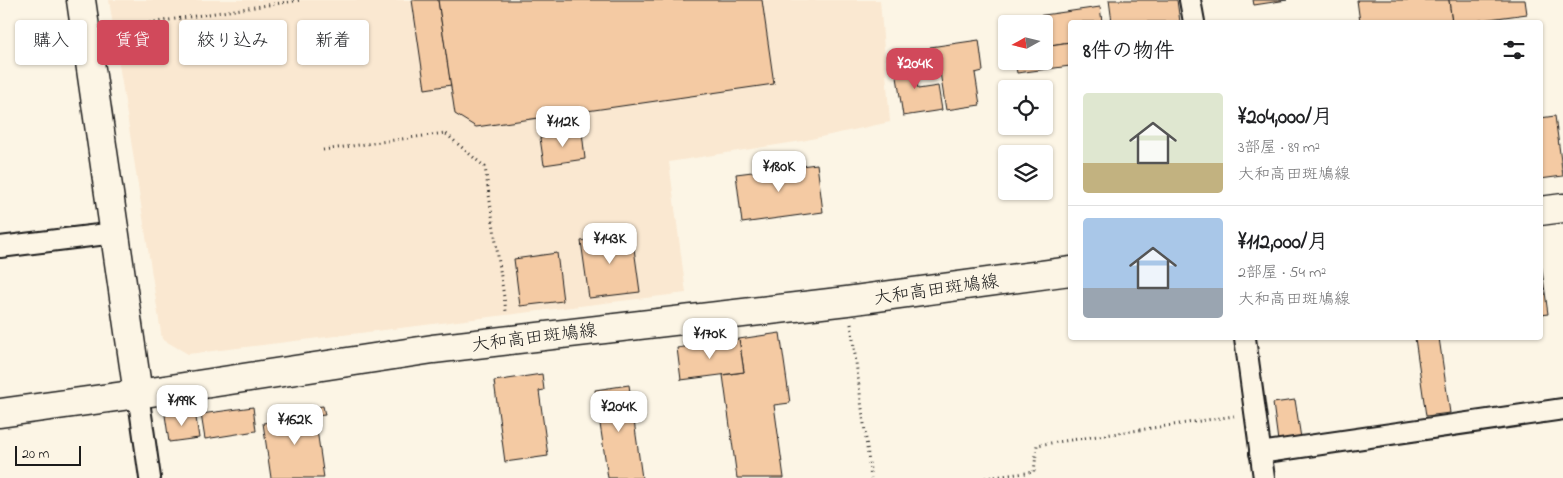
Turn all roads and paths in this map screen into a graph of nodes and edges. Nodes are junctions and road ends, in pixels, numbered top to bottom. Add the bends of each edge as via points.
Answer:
1 (81, 0) edge
2 (301, 0) edge
3 (1190, 0) edge
4 (169, 20) edge
5 (1194, 20) edge
6 (323, 150) dead end
7 (1563, 208) edge
8 (1543, 211) edge
9 (115, 233) junction
10 (0, 247) edge
11 (1068, 271) edge
12 (848, 301) junction
13 (506, 311) dead end
14 (1245, 340) edge
15 (138, 394) junction
16 (1563, 409) edge
17 (0, 413) edge
18 (1255, 414) junction
19 (1260, 453) junction
20 (150, 478) edge
21 (871, 478) edge
22 (984, 478) edge
23 (1264, 478) edge

1 - 9 main road
2 - 4 path
3 - 5 street
6 - 13 path via 445,133 485,167
7 - 8 main road
9 - 10 street
9 - 15 main road
11 - 12 main road, 大和高田斑鳩線
12 - 15 main road, 大和高田斑鳩線 via 442,348
12 - 21 path
14 - 18 street
15 - 17 main road, 大和高田斑鳩線
15 - 20 street
16 - 19 street
18 - 19 street
18 - 22 path via 1037,445 1034,472
19 - 23 street

